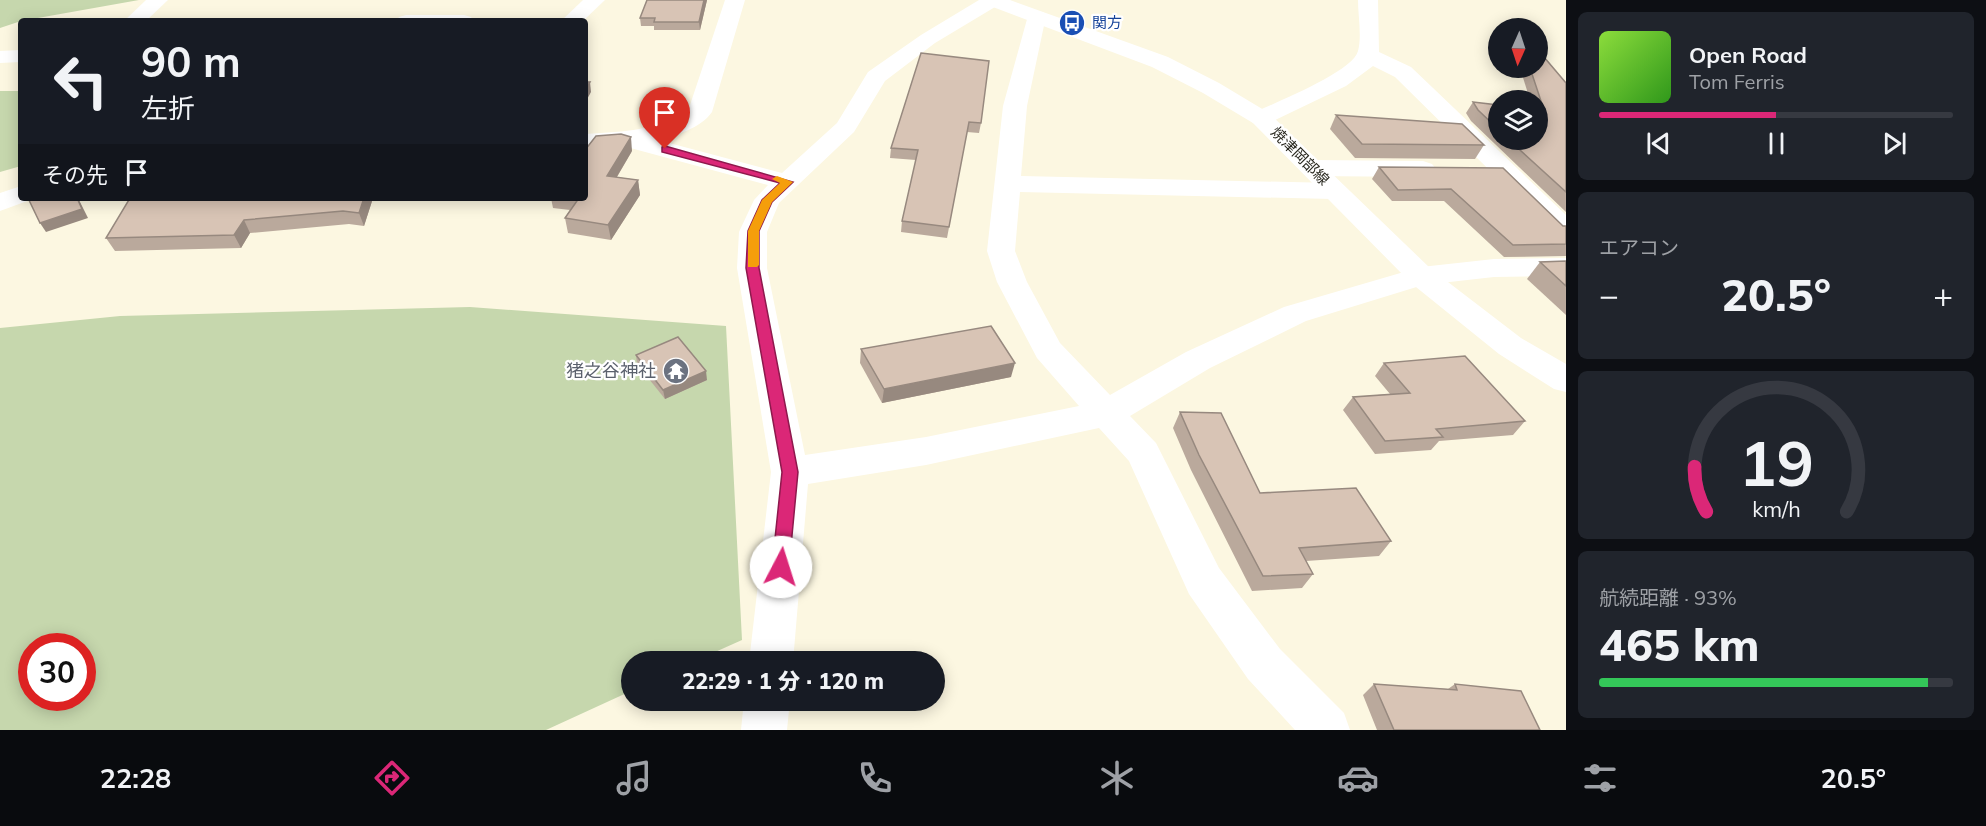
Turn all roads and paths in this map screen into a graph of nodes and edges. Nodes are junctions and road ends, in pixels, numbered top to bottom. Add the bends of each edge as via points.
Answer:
1 (158, 0) edge
2 (595, 0) edge
3 (735, 0) edge
4 (992, 0) edge
5 (1368, 0) edge
6 (1036, 16) junction
7 (137, 18) edge
8 (574, 18) edge
9 (1367, 55) junction
10 (18, 56) edge
11 (0, 57) edge
12 (1261, 118) junction
13 (625, 139) junction
14 (588, 141) edge
15 (1312, 168) junction
16 (1505, 169) junction
17 (787, 182) junction
18 (1007, 184) junction
19 (1334, 190) junction
20 (18, 195) edge
21 (0, 202) edge
22 (1566, 230) edge
23 (1566, 267) edge
24 (1421, 276) junction
25 (1566, 380) edge
26 (1107, 413) junction
27 (790, 472) junction
28 (772, 651) edge
29 (766, 711) edge
30 (764, 730) edge
31 (1327, 730) edge

1 - 7 street
2 - 8 street
3 - 13 street via 700,112 674,128
4 - 6 street, 焼津岡部線
4 - 17 street via 876,77 846,127
5 - 9 street
6 - 12 street, 焼津岡部線 via 1160,62
6 - 18 street via 1015,106
9 - 12 street via 1363,65 1338,81
9 - 16 street via 1403,72
10 - 11 street
12 - 15 street, 焼津岡部線
13 - 14 street
13 - 17 street
15 - 16 street
15 - 19 street, 焼津岡部線
16 - 22 street
17 - 27 street via 767,200 753,231 753,268
18 - 19 street
18 - 26 street via 1001,250 1012,282 1048,350
19 - 24 street, 焼津岡部線
20 - 21 street
23 - 24 street via 1494,268
24 - 25 street, 焼津岡部線 via 1510,346
24 - 26 street via 1295,314 1198,360
26 - 27 street via 926,451
26 - 31 street via 1143,453 1204,581 1264,664
27 - 28 street
29 - 30 street

